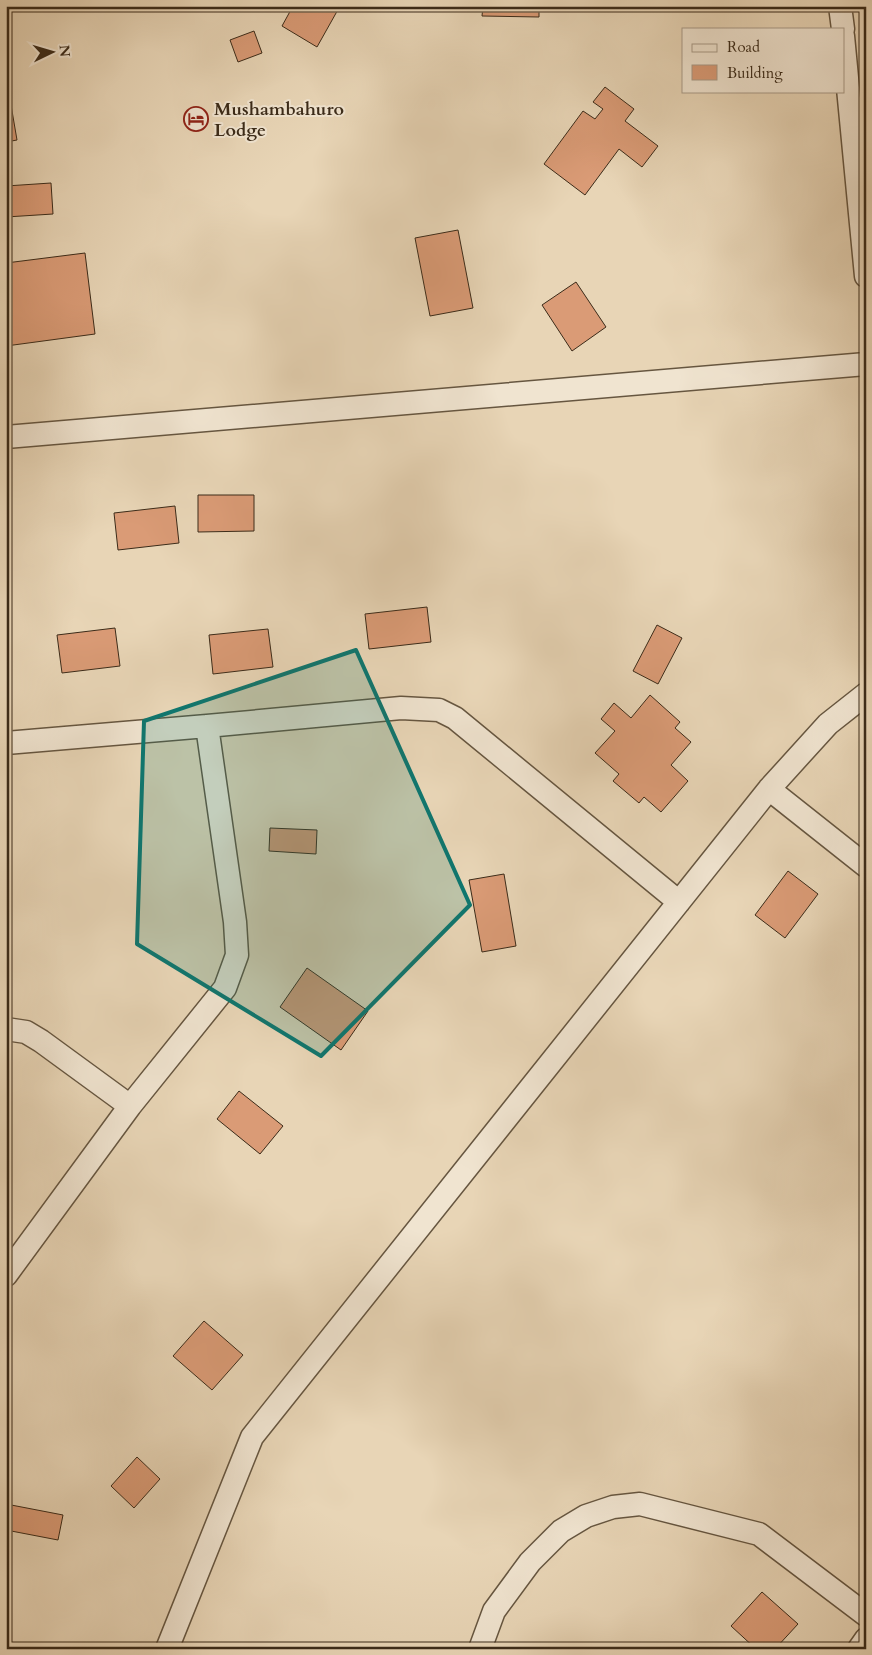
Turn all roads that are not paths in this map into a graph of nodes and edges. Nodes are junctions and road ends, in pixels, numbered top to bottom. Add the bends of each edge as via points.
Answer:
1 (840, 6) edge
2 (842, 28) edge
3 (844, 46) edge
4 (866, 276) edge
5 (866, 364) edge
6 (6, 436) edge
7 (866, 694) edge
8 (207, 726) junction
9 (6, 743) edge
10 (769, 789) junction
11 (866, 866) edge
12 (679, 902) junction
13 (6, 1028) edge
14 (130, 1106) junction
15 (6, 1275) edge
16 (866, 1614) edge
17 (866, 1639) edge
18 (167, 1649) edge
19 (480, 1649) edge
20 (859, 1649) edge

1 - 2 street
3 - 4 street
5 - 6 street
7 - 10 street via 828,724
8 - 9 street
8 - 12 street via 401,708 439,710 455,718
8 - 14 street via 237,955 225,988
10 - 11 street
10 - 12 street
12 - 18 street via 252,1437
13 - 14 street via 26,1032 41,1041
14 - 15 street
16 - 19 street via 759,1534 640,1504 613,1507 586,1516 561,1531 530,1562 494,1611
17 - 20 street

